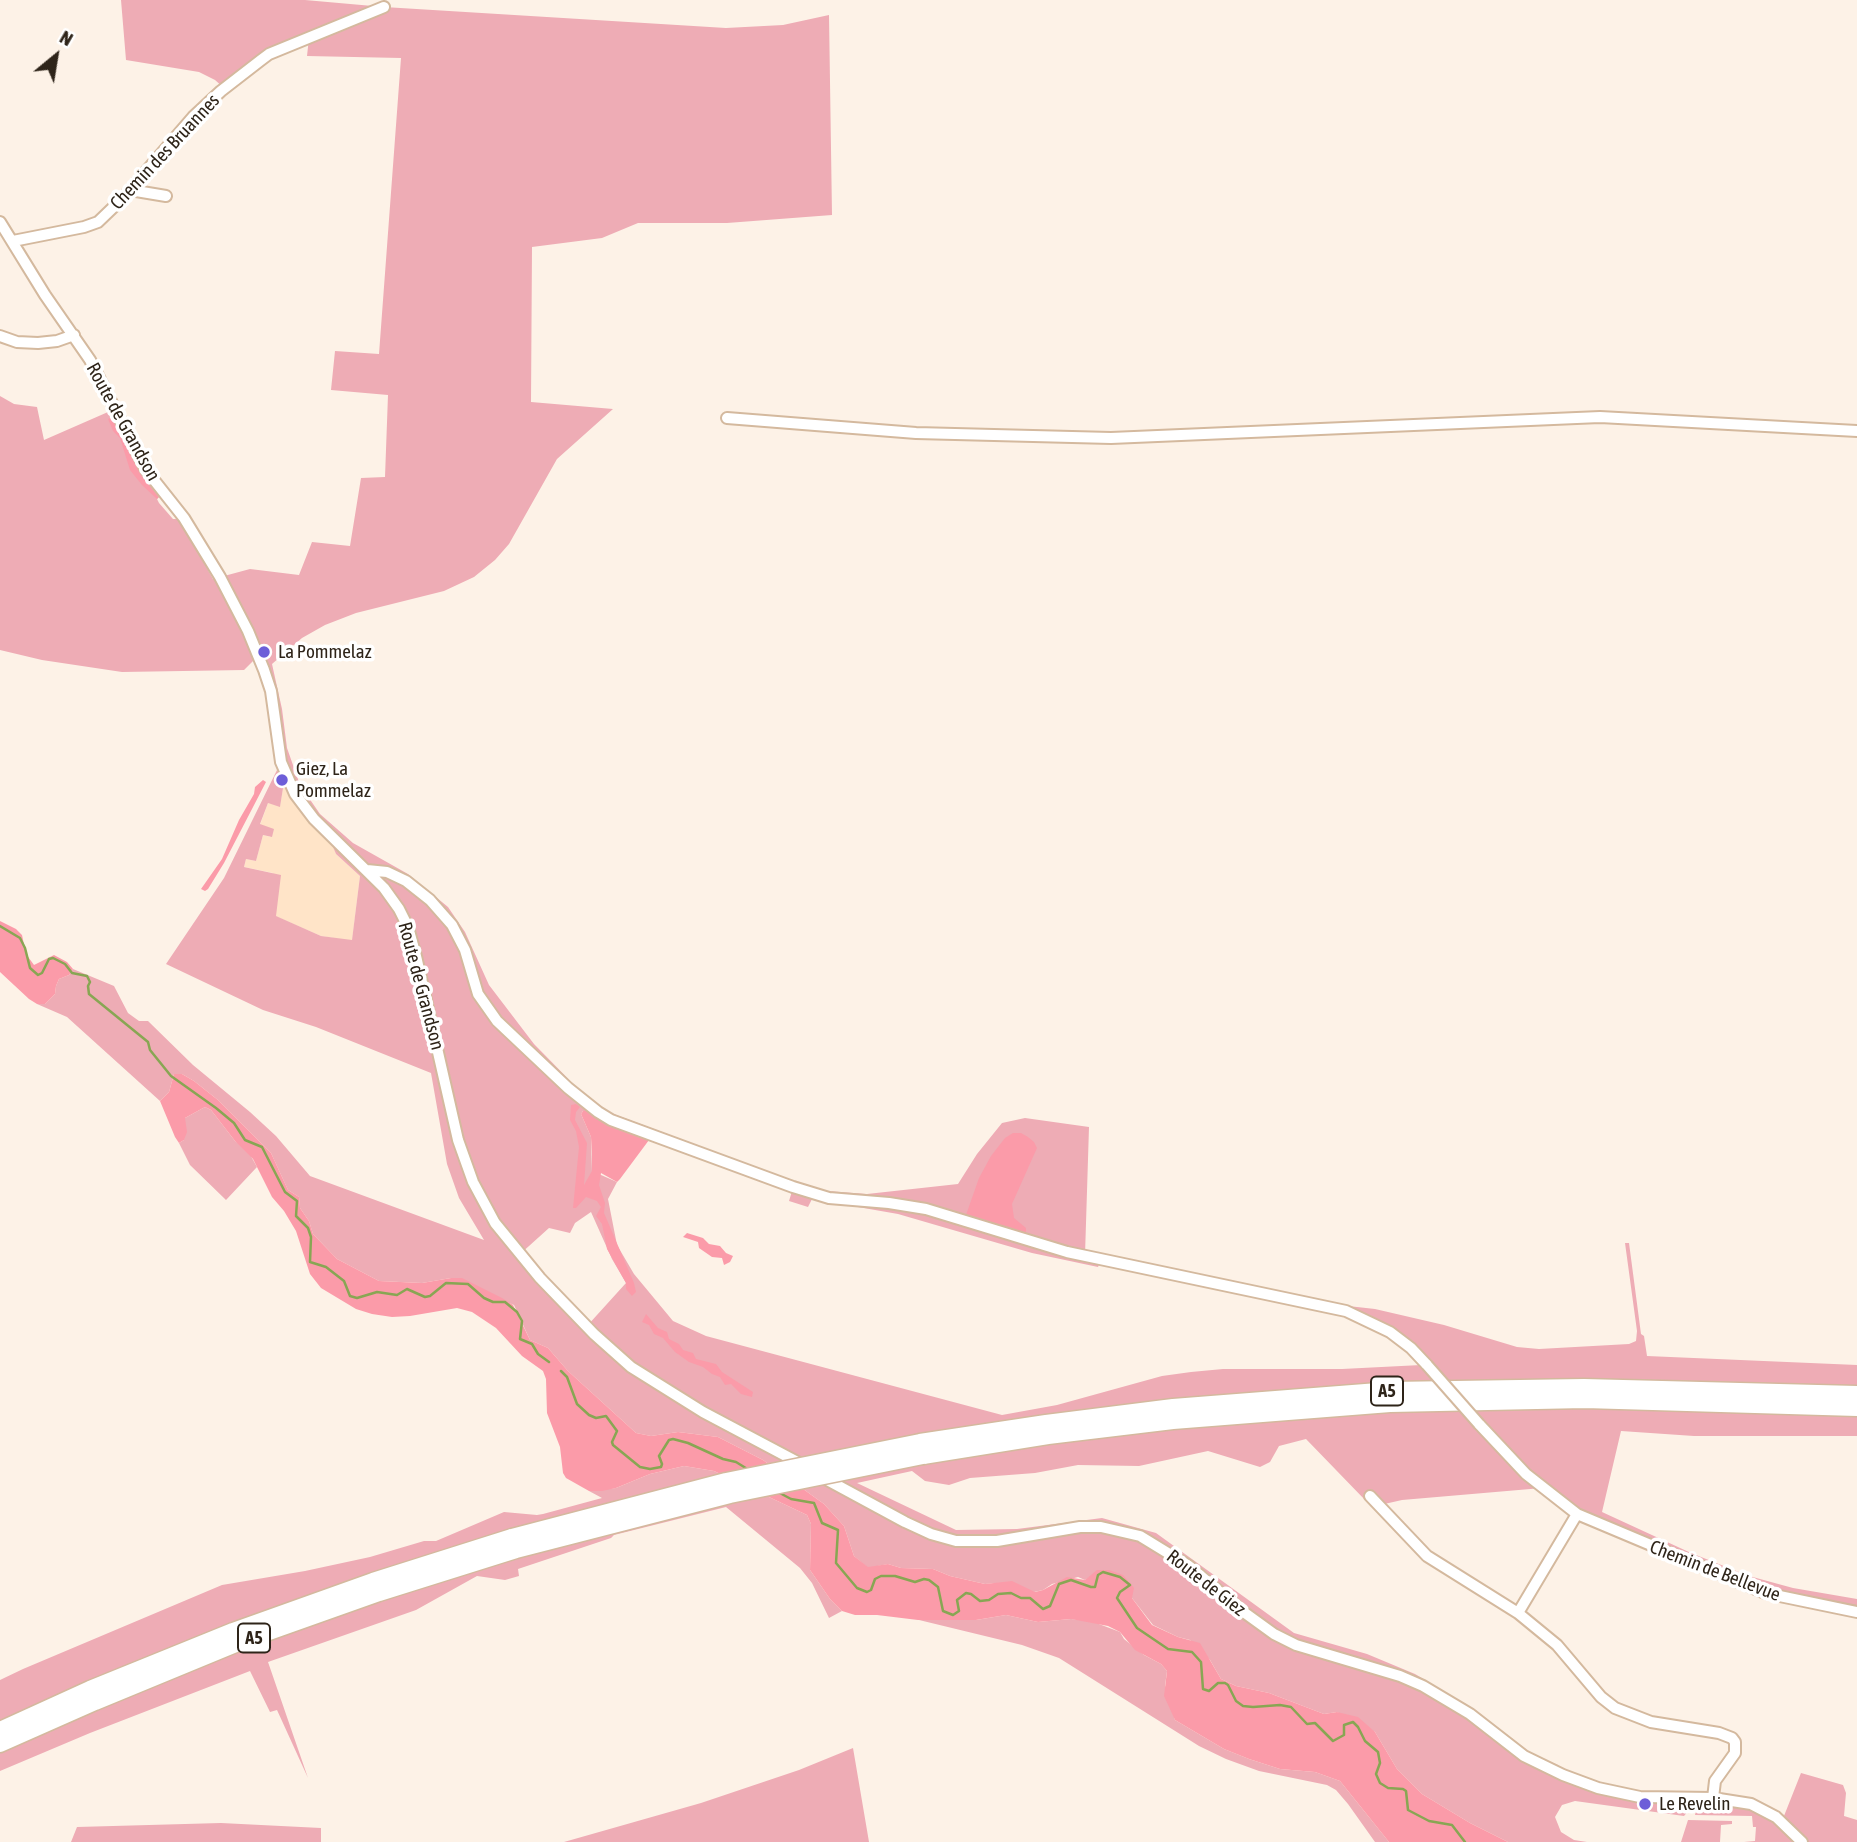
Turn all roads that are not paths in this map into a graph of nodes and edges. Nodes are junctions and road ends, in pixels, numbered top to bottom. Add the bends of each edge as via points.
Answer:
1 (384, 7) dead end
2 (130, 190) junction
3 (166, 196) dead end
4 (0, 222) edge
5 (13, 241) junction
6 (74, 335) junction
7 (0, 336) edge
8 (727, 418) dead end
9 (1857, 431) edge
10 (367, 870) junction
11 (1857, 1394) edge
12 (1857, 1408) edge
13 (756, 1439) joint
14 (921, 1449) junction
15 (1370, 1496) dead end
16 (1577, 1514) junction
17 (514, 1544) junction
18 (1857, 1612) edge
19 (1518, 1613) junction
20 (0, 1730) edge
21 (0, 1744) edge
22 (1713, 1798) junction
23 (1802, 1842) edge

1 - 2 street, Chemin des Bruannes via 270,54 193,117
2 - 3 street
2 - 5 street, Chemin des Bruannes via 99,222
4 - 5 street, Route de Grandson
5 - 6 street, Route de Grandson
6 - 7 street via 38,343
6 - 10 street, Route de Grandson via 146,470 205,550 248,631 271,691 281,762 295,794
8 - 9 street via 916,433 1111,439 1600,417
10 - 13 street, Route de Grandson via 393,898 408,927 458,1140 482,1202 499,1230 594,1334 631,1367
10 - 16 street, Chemin de Bellevue, bridge via 387,872 406,881 430,900 452,925 478,994 497,1021 585,1103 611,1120 829,1198 926,1209 1066,1252 1346,1311 1390,1332 1411,1348 1526,1474
11 - 14 highway, A5 via 1584,1387 1391,1390 1162,1408 993,1430
12 - 14 highway, A5 via 1585,1400 1390,1404 1287,1410
13 - 22 street, Route de Giez via 855,1496 943,1538 975,1543 1101,1527 1140,1536 1189,1566 1274,1634 1423,1686 1470,1714 1524,1756 1563,1775 1640,1797
14 - 17 highway, A5, bridge via 726,1481 619,1507
15 - 19 street via 1427,1556
16 - 18 street, Chemin de Bellevue via 1754,1589
16 - 19 street
17 - 20 highway, A5 via 373,1581 245,1627
17 - 21 highway, A5 via 238,1643
19 - 22 street via 1558,1645 1601,1697 1615,1707 1651,1722 1732,1738 1735,1753 1715,1781
22 - 23 street, Route de Giez via 1760,1807

